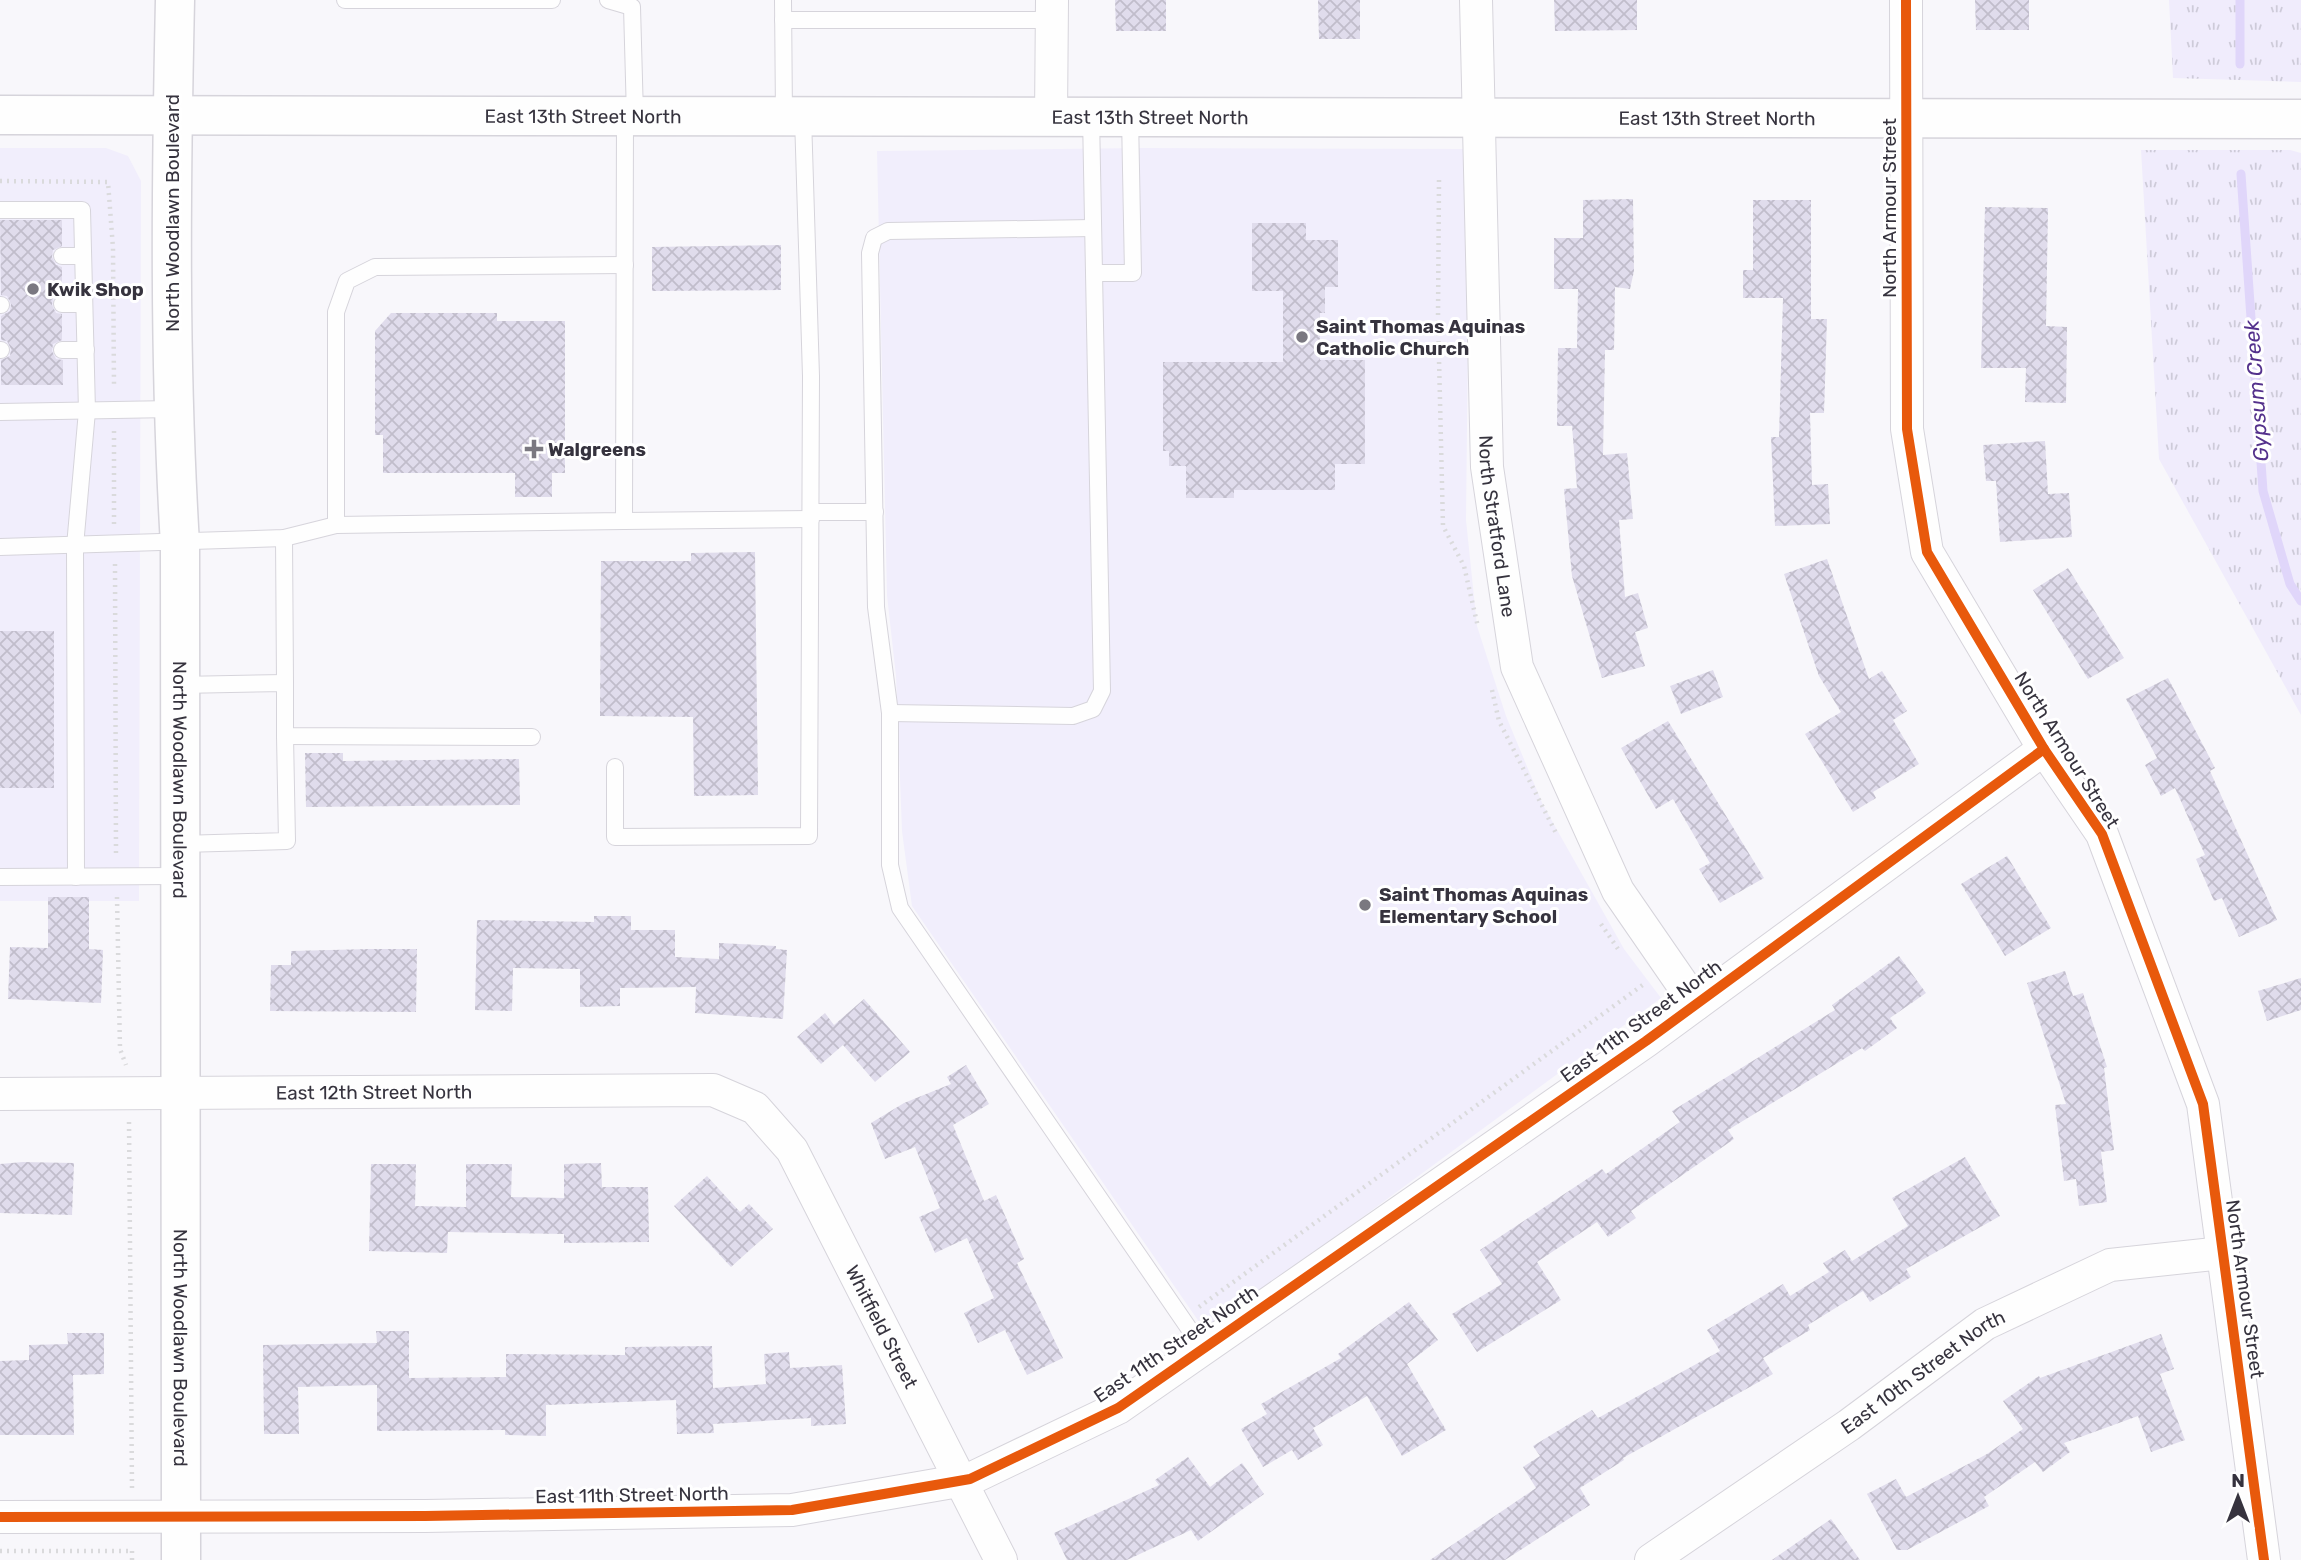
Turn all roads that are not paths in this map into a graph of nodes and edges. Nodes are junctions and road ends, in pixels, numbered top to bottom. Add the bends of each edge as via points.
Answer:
1 (176, 0) edge
2 (345, 0) edge
3 (552, 0) edge
4 (608, 0) edge
5 (783, 0) edge
6 (1476, 0) edge
7 (1906, 0) edge
8 (632, 4) edge
9 (1052, 10) edge
10 (783, 20) junction
11 (172, 114) junction
12 (0, 115) edge
13 (630, 116) junction
14 (1091, 116) junction
15 (793, 117) junction
16 (1130, 117) junction
17 (1051, 118) junction
18 (1479, 119) junction
19 (1907, 119) junction
20 (2301, 119) edge
21 (0, 210) edge
22 (1093, 228) junction
23 (83, 256) junction
24 (62, 257) dead end
25 (625, 265) junction
26 (1095, 273) junction
27 (84, 303) junction
28 (62, 304) dead end
29 (62, 350) dead end
30 (86, 350) junction
31 (172, 409) junction
32 (87, 411) junction
33 (0, 412) edge
34 (875, 512) junction
35 (811, 515) junction
36 (624, 521) junction
37 (336, 525) junction
38 (284, 538) junction
39 (180, 544) junction
40 (75, 546) junction
41 (0, 547) edge
42 (285, 683) junction
43 (180, 685) junction
44 (890, 713) junction
45 (285, 736) junction
46 (532, 737) dead end
47 (2044, 749) junction
48 (615, 767) dead end
49 (179, 860) junction
50 (0, 877) edge
51 (76, 877) junction
52 (1696, 1004) junction
53 (179, 1093) junction
54 (0, 1094) edge
55 (747, 1104) joint
56 (2223, 1252) junction
57 (1203, 1349) junction
58 (961, 1480) junction
59 (181, 1516) junction
60 (0, 1517) edge
61 (181, 1560) edge
62 (1001, 1560) edge
63 (1651, 1560) edge
64 (2264, 1560) edge

1 - 11 main road, North Woodlawn Boulevard
2 - 3 lane
4 - 8 lane
5 - 10 lane
6 - 18 street, North Stratford Lane
7 - 19 street, North Armour Street
8 - 13 lane
9 - 10 lane
9 - 17 street
10 - 15 lane
11 - 12 main road, East 13th Street North
11 - 13 main road, East 13th Street North
11 - 31 main road, North Woodlawn Boulevard
13 - 15 main road, East 13th Street North
13 - 25 lane
14 - 16 main road, East 13th Street North
14 - 17 main road, East 13th Street North
14 - 22 lane
15 - 17 main road, East 13th Street North
15 - 35 lane via 811,376
16 - 18 main road, East 13th Street North
16 - 26 lane via 1133,272
18 - 19 main road, East 13th Street North
18 - 52 street, North Stratford Lane via 1487,467 1517,667 1618,891
19 - 20 main road, East 13th Street North
19 - 47 street, North Armour Street via 1907,429 1927,552
21 - 23 lane via 82,210
22 - 26 lane
22 - 34 lane via 888,231 874,238 870,253
23 - 24 lane
23 - 27 lane
25 - 36 lane
25 - 37 lane via 375,267 347,281 336,312
26 - 44 lane via 1101,691 1093,709 1073,716
27 - 28 lane
27 - 30 lane
29 - 30 lane
30 - 32 lane
31 - 32 lane
31 - 39 main road, North Woodlawn Boulevard
32 - 33 lane
32 - 40 lane
34 - 35 lane
34 - 44 lane via 876,607
35 - 36 lane
35 - 48 lane via 810,836 615,837
36 - 37 lane
37 - 38 lane
38 - 39 lane
38 - 42 lane
39 - 40 lane
39 - 43 main road, North Woodlawn Boulevard
40 - 41 lane
40 - 51 lane
42 - 43 lane
42 - 45 lane
43 - 49 main road, North Woodlawn Boulevard
44 - 57 lane via 890,865 900,908
45 - 46 lane
45 - 49 lane via 287,841
47 - 52 street, East 11th Street North
47 - 56 street, North Armour Street via 2102,834 2203,1104
49 - 51 lane
49 - 53 main road, North Woodlawn Boulevard
50 - 51 lane
52 - 57 street, East 11th Street North
53 - 54 street, East 12th Street North
53 - 55 street, East 12th Street North via 713,1090
53 - 59 main road, North Woodlawn Boulevard
55 - 58 street, Whitfield Street via 792,1150
56 - 63 street, East 10th Street North via 2110,1265 1984,1324 1849,1425
56 - 64 street, North Armour Street
57 - 58 street, East 11th Street North via 1118,1408
58 - 59 street, East 11th Street North via 792,1510
58 - 62 street, Whitfield Street
59 - 60 street, East 11th Street North
59 - 61 main road, North Woodlawn Boulevard

